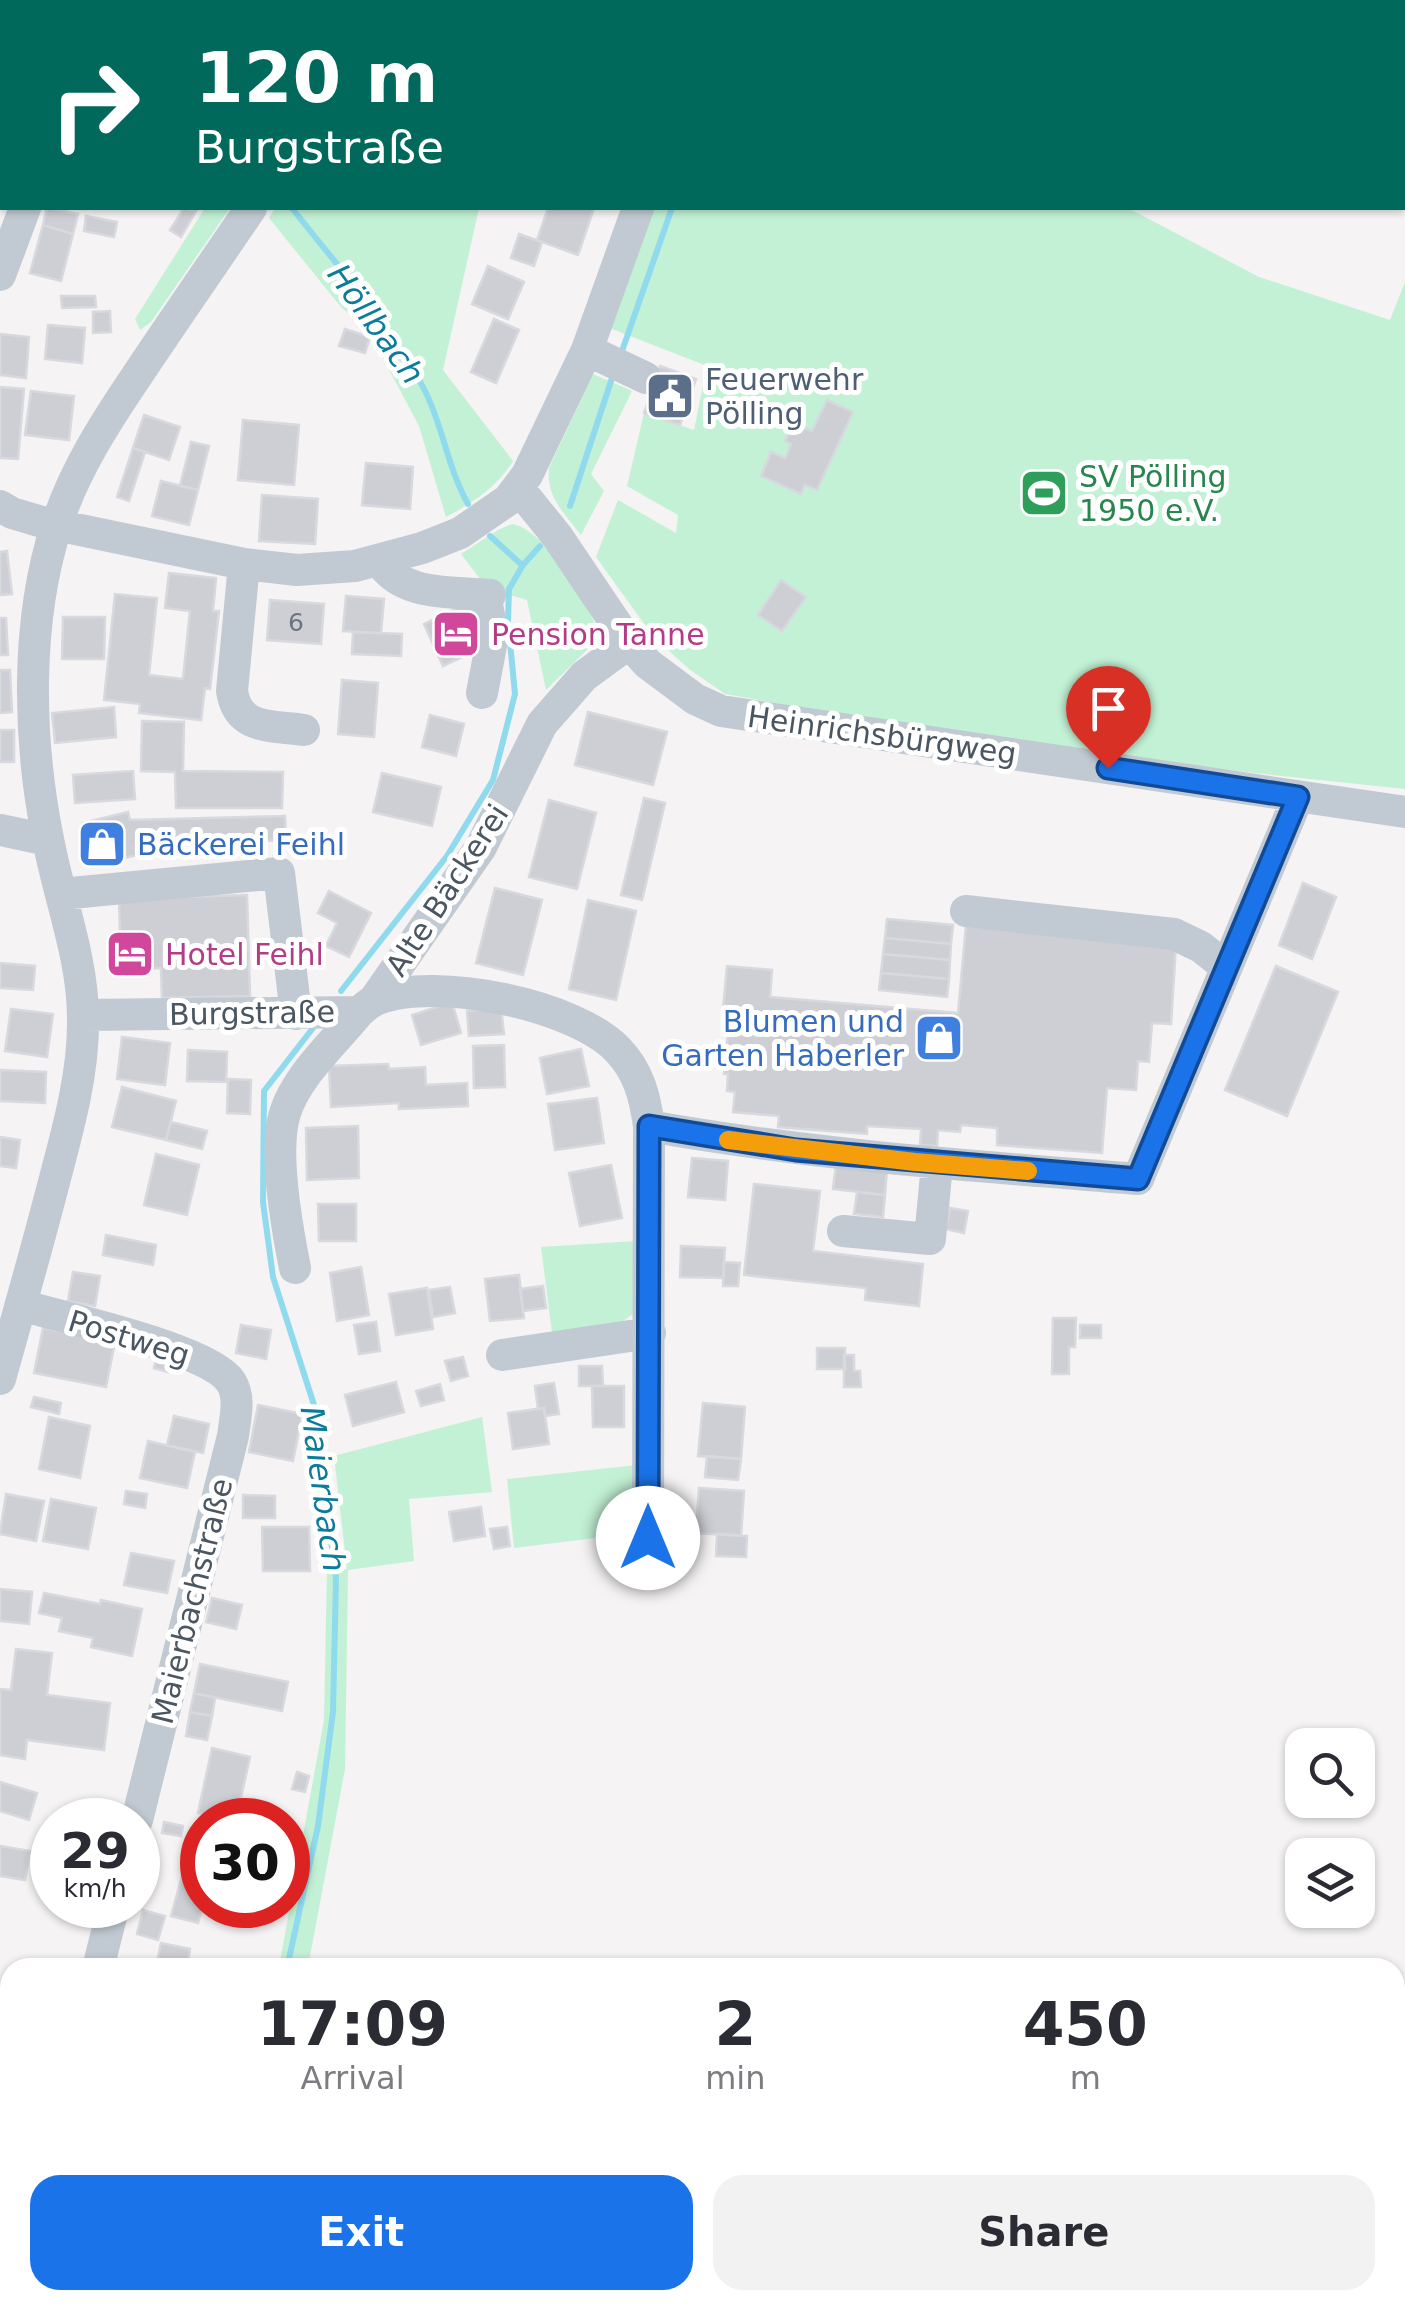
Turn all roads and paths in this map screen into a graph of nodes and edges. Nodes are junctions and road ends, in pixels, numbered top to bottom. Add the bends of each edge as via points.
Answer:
1 (25, 210) edge
2 (250, 210) edge
3 (637, 210) edge
4 (0, 275) edge
5 (587, 350) junction
6 (646, 378) dead end
7 (518, 489) junction
8 (0, 506) edge
9 (57, 524) junction
10 (379, 560) junction
11 (244, 564) junction
12 (629, 643) junction
13 (482, 693) dead end
14 (304, 730) dead end
15 (1298, 797) junction
16 (1405, 812) edge
17 (0, 830) edge
18 (48, 840) junction
19 (61, 894) junction
20 (966, 911) dead end
21 (1226, 966) junction
22 (367, 1006) junction
23 (296, 1014) junction
24 (84, 1015) junction
25 (649, 1126) junction
26 (937, 1164) junction
27 (844, 1232) dead end
28 (295, 1268) dead end
29 (16, 1284) edge
30 (650, 1333) junction
31 (502, 1354) dead end
32 (0, 1380) edge
33 (231, 1382) joint
34 (648, 1538) dead end
35 (142, 1798) edge
36 (108, 1928) edge
37 (101, 1958) edge

1 - 4 street
2 - 9 street via 108,420
3 - 5 street
5 - 6 street
5 - 7 street
7 - 10 street via 460,532
7 - 12 street, Heinrichsbürgweg
8 - 9 street
9 - 11 street
9 - 18 street via 33,678 35,754
10 - 11 street via 319,571
10 - 13 street via 390,577 405,584 487,595 493,635
11 - 14 street via 234,704 252,722
12 - 15 street, Heinrichsbürgweg via 673,684 721,711
12 - 22 street, Alte Bäckerei via 584,676 542,724 482,847
15 - 16 street, Heinrichsbürgweg
15 - 21 street
17 - 18 street
18 - 19 street
19 - 23 street via 279,873
19 - 24 street
20 - 21 street via 1174,934
21 - 26 street via 1138,1179
22 - 23 street, Burgstraße
22 - 25 street, Burgstraße via 429,992 522,1002 562,1015 618,1050 641,1084
22 - 28 street, Alte Bäckerei via 304,1079 285,1113 286,1223
23 - 24 street, Burgstraße
24 - 29 street via 70,1120
25 - 26 street
25 - 30 street, Burgstraße
26 - 27 street via 930,1239
29 - 32 street
29 - 33 street, Postweg via 190,1355
30 - 31 street
30 - 34 street, Burgstraße
33 - 35 street, Maierbachstraße via 233,1436
36 - 37 street

